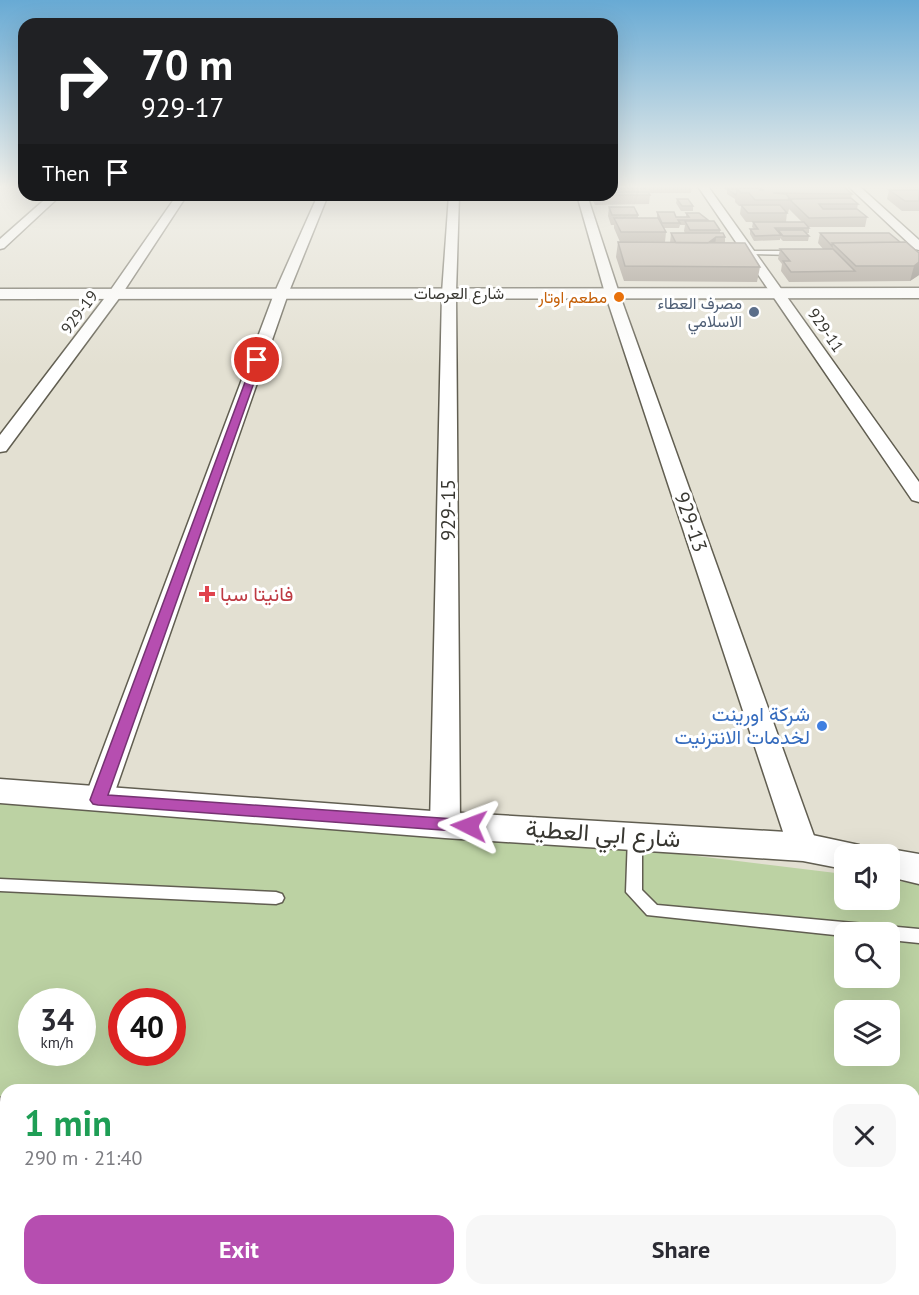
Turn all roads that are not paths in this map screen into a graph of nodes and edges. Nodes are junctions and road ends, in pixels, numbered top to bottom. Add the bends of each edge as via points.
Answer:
1 (148, 245) edge
2 (302, 245) edge
3 (451, 245) edge
4 (597, 245) edge
5 (746, 245) edge
6 (799, 251) edge
7 (751, 253) junction
8 (919, 292) edge
9 (449, 293) junction
10 (612, 293) junction
11 (778, 293) junction
12 (0, 294) edge
13 (115, 294) junction
14 (281, 294) junction
15 (0, 447) edge
16 (919, 496) edge
17 (0, 792) edge
18 (98, 800) junction
19 (445, 825) junction
20 (635, 836) junction
21 (804, 847) junction
22 (834, 853) edge
23 (900, 865) edge
24 (919, 869) edge
25 (0, 885) edge
26 (276, 898) dead end
27 (834, 928) edge
28 (900, 934) edge
29 (919, 936) edge

1 - 13 street, 929-19
2 - 14 street
3 - 9 street, 929-15
4 - 10 street, 929-13
5 - 7 street, 929-11
6 - 7 lane
7 - 11 street, 929-11
8 - 11 street, شارع العرصات
9 - 10 street, شارع العرصات
9 - 14 street, شارع العرصات
9 - 19 street, 929-15
10 - 11 street, شارع العرصات
10 - 21 street, 929-13
11 - 16 street, 929-11
12 - 13 street, شارع العرصات
13 - 14 street, شارع العرصات
13 - 15 street, 929-19
14 - 18 street
17 - 18 street, شارع ابي العطية
18 - 19 street, شارع ابي العطية
19 - 20 street, شارع ابي العطية
20 - 21 street, شارع ابي العطية
20 - 27 lane via 634,892 653,911
21 - 22 street, شارع ابي العطية
23 - 24 street
25 - 26 lane
28 - 29 lane

